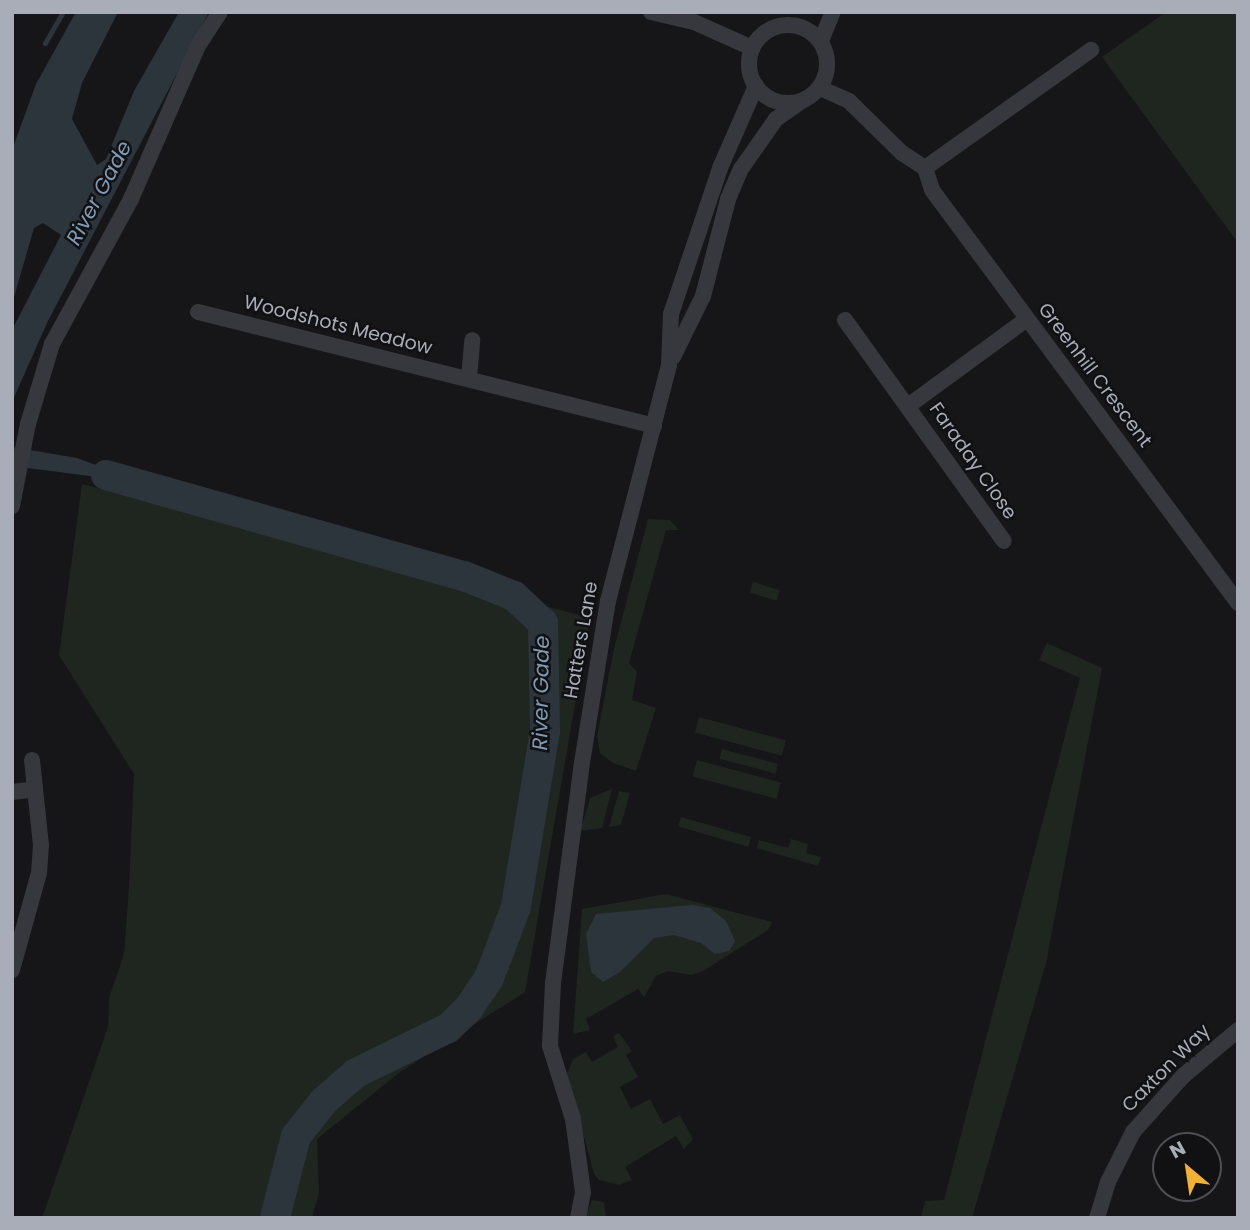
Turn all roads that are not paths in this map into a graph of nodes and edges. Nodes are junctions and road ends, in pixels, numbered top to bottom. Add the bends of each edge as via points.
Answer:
1 (220, 12) edge
2 (651, 12) edge
3 (833, 12) edge
4 (787, 19) edge
5 (821, 41) junction
6 (752, 48) junction
7 (1091, 50) dead end
8 (756, 86) junction
9 (820, 88) junction
10 (802, 101) junction
11 (925, 168) junction
12 (198, 312) dead end
13 (1027, 319) junction
14 (845, 320) dead end
15 (472, 340) dead end
16 (669, 365) junction
17 (469, 378) junction
18 (908, 405) junction
19 (654, 426) junction
20 (12, 506) edge
21 (1003, 541) dead end
22 (1238, 603) edge
23 (32, 760) dead end
24 (35, 789) junction
25 (12, 792) edge
26 (12, 970) edge
27 (1238, 1030) edge
28 (578, 1218) edge
29 (1097, 1218) edge

1 - 20 street via 198,46 131,199 52,344 28,424
2 - 6 street via 695,23
3 - 5 street
4 - 5 street
4 - 6 street via 765,32
5 - 9 street via 828,65
6 - 8 street via 749,71
7 - 11 street
8 - 10 street via 780,103
8 - 16 street, Hatters Lane via 720,168 678,287 671,314
9 - 10 street
9 - 11 street via 849,101 902,153
10 - 16 street via 776,119 741,169 728,199 703,296
11 - 13 street, Greenhill Crescent via 932,190
12 - 17 street, Woodshots Meadow
13 - 18 street, Faraday Close
13 - 22 street, Greenhill Crescent
14 - 18 street, Faraday Close
15 - 17 street
16 - 19 street, Hatters Lane
17 - 19 street, Woodshots Meadow
18 - 21 street, Faraday Close
19 - 28 street, Hatters Lane via 608,601 553,983 550,1046 573,1119 583,1192
23 - 24 street
24 - 25 street
24 - 26 street via 39,873
27 - 29 street, Caxton Way via 1183,1076 1133,1132 1108,1182

